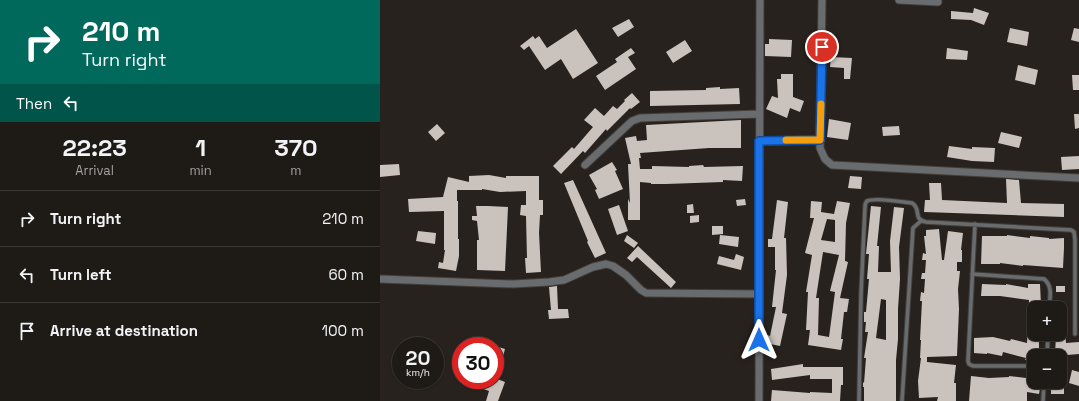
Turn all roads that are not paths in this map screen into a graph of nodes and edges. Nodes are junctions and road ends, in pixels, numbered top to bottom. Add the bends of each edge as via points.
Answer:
1 (760, 0) edge
2 (822, 0) edge
3 (899, 0) edge
4 (938, 2) dead end
5 (759, 114) junction
6 (820, 140) junction
7 (759, 141) junction
8 (585, 165) dead end
9 (1079, 178) edge
10 (921, 221) junction
11 (975, 224) junction
12 (972, 274) junction
13 (380, 279) edge
14 (759, 294) junction
15 (1049, 301) edge
16 (1075, 334) dead end
17 (1027, 366) edge
18 (1043, 389) edge
19 (759, 401) edge
20 (859, 401) edge
21 (902, 401) edge
22 (1042, 401) edge

1 - 5 street
2 - 6 street
3 - 4 street
5 - 7 street
5 - 8 street via 640,118 632,121
6 - 7 street
6 - 9 street via 820,148 825,159 832,164
7 - 14 street
10 - 11 lane
10 - 20 lane via 912,203 875,200 866,203
10 - 21 lane via 913,228
11 - 12 lane
11 - 16 lane via 1066,229 1074,232
12 - 15 lane via 1044,279 1050,287
12 - 17 lane via 969,364
13 - 14 street via 513,284 549,282 564,280 606,264 626,275 646,292
14 - 19 street
18 - 22 lane

